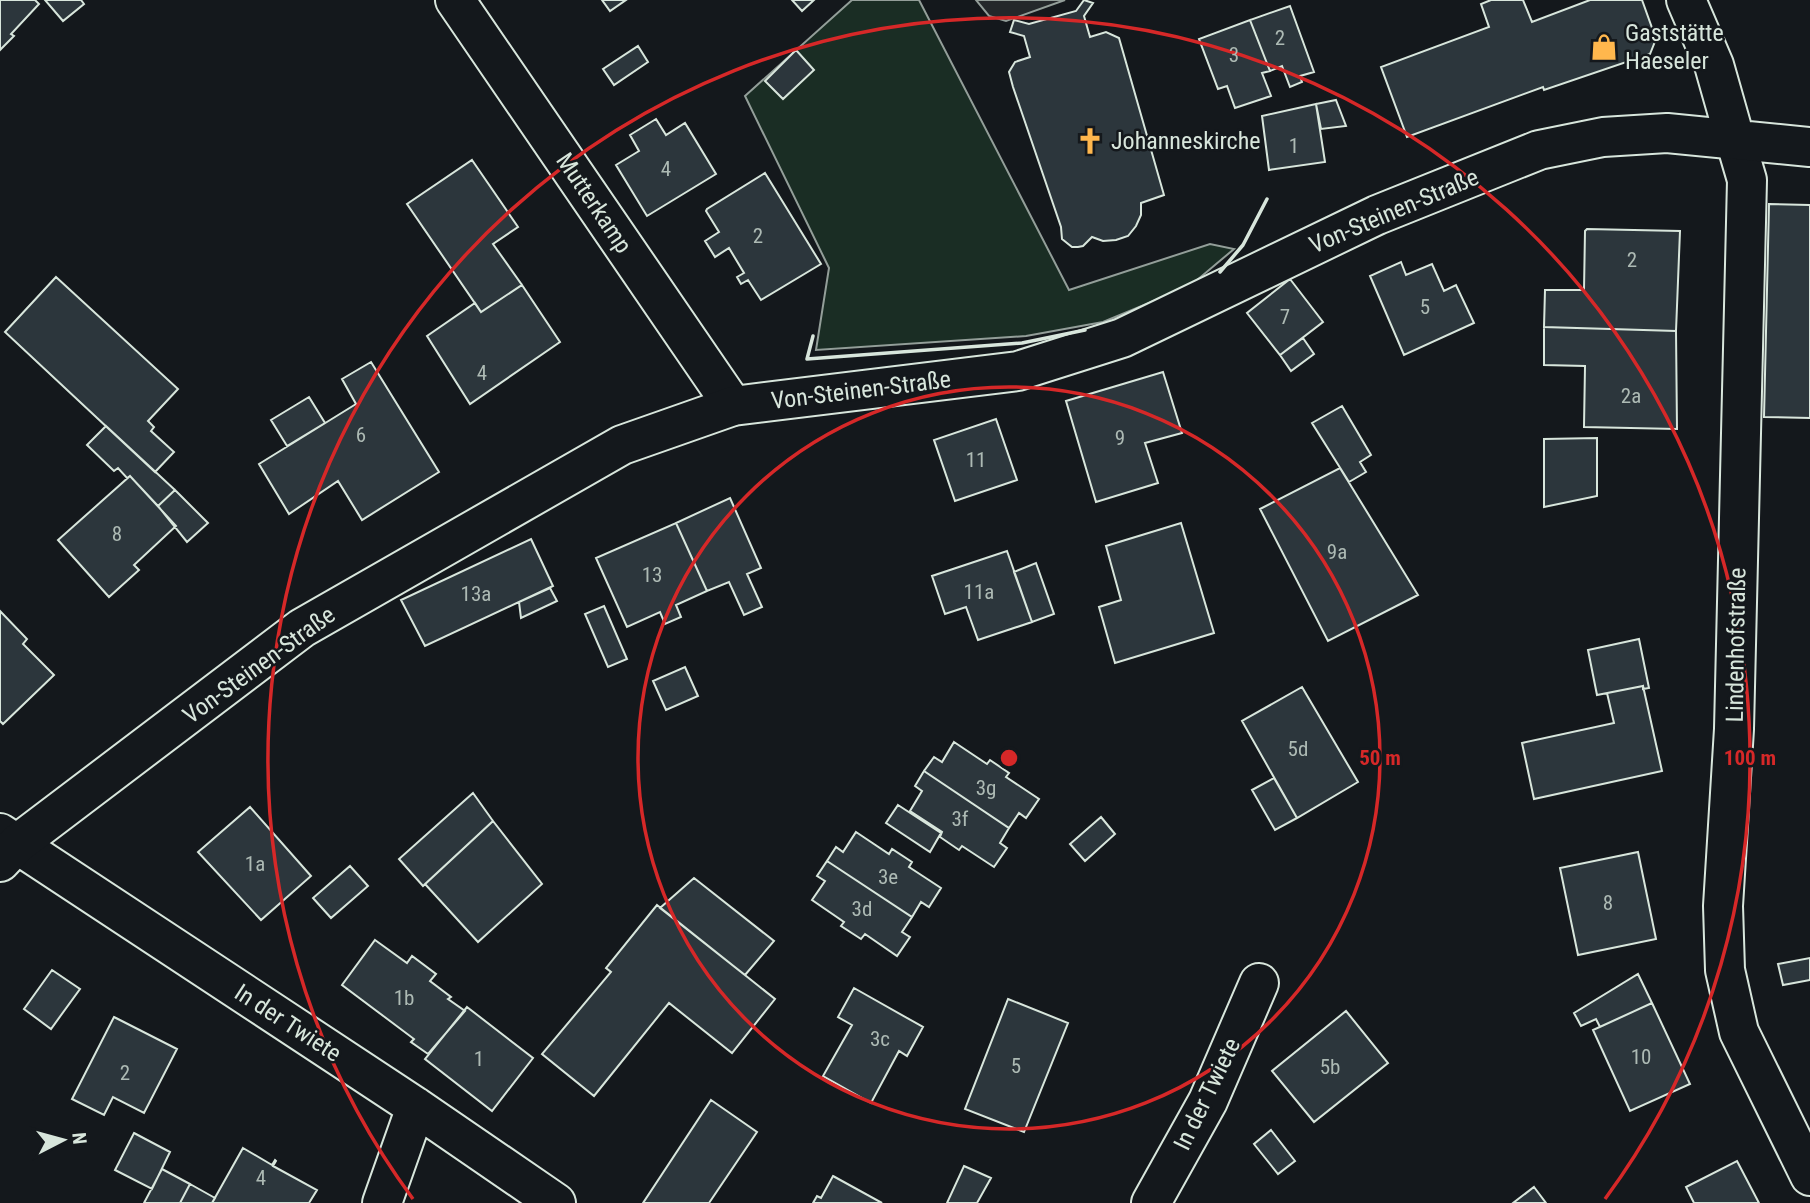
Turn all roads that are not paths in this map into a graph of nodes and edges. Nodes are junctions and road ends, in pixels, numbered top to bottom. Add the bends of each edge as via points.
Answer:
1 (455, 0) edge
2 (1686, 0) edge
3 (1735, 139) junction
4 (1810, 147) edge
5 (733, 406) junction
6 (6, 847) edge
7 (1258, 983) dead end
8 (416, 1107) junction
9 (1810, 1176) edge
10 (382, 1203) edge
11 (556, 1203) edge
12 (1151, 1203) edge

1 - 5 street, Mutterkamp
2 - 3 street, Lindenhofstraße via 1714,65
3 - 4 street, Von-Steinen-Straße
3 - 5 street, Von-Steinen-Straße via 1628,135 1539,150 1377,215 1122,338 1018,371
3 - 9 street, Lindenhofstraße via 1747,180 1734,729 1723,906 1725,970 1739,1031
5 - 6 street, Von-Steinen-Straße via 622,446 302,628
6 - 8 street, In der Twiete
7 - 12 street, In der Twiete via 1208,1101
8 - 10 street
8 - 11 street, In der Twiete

